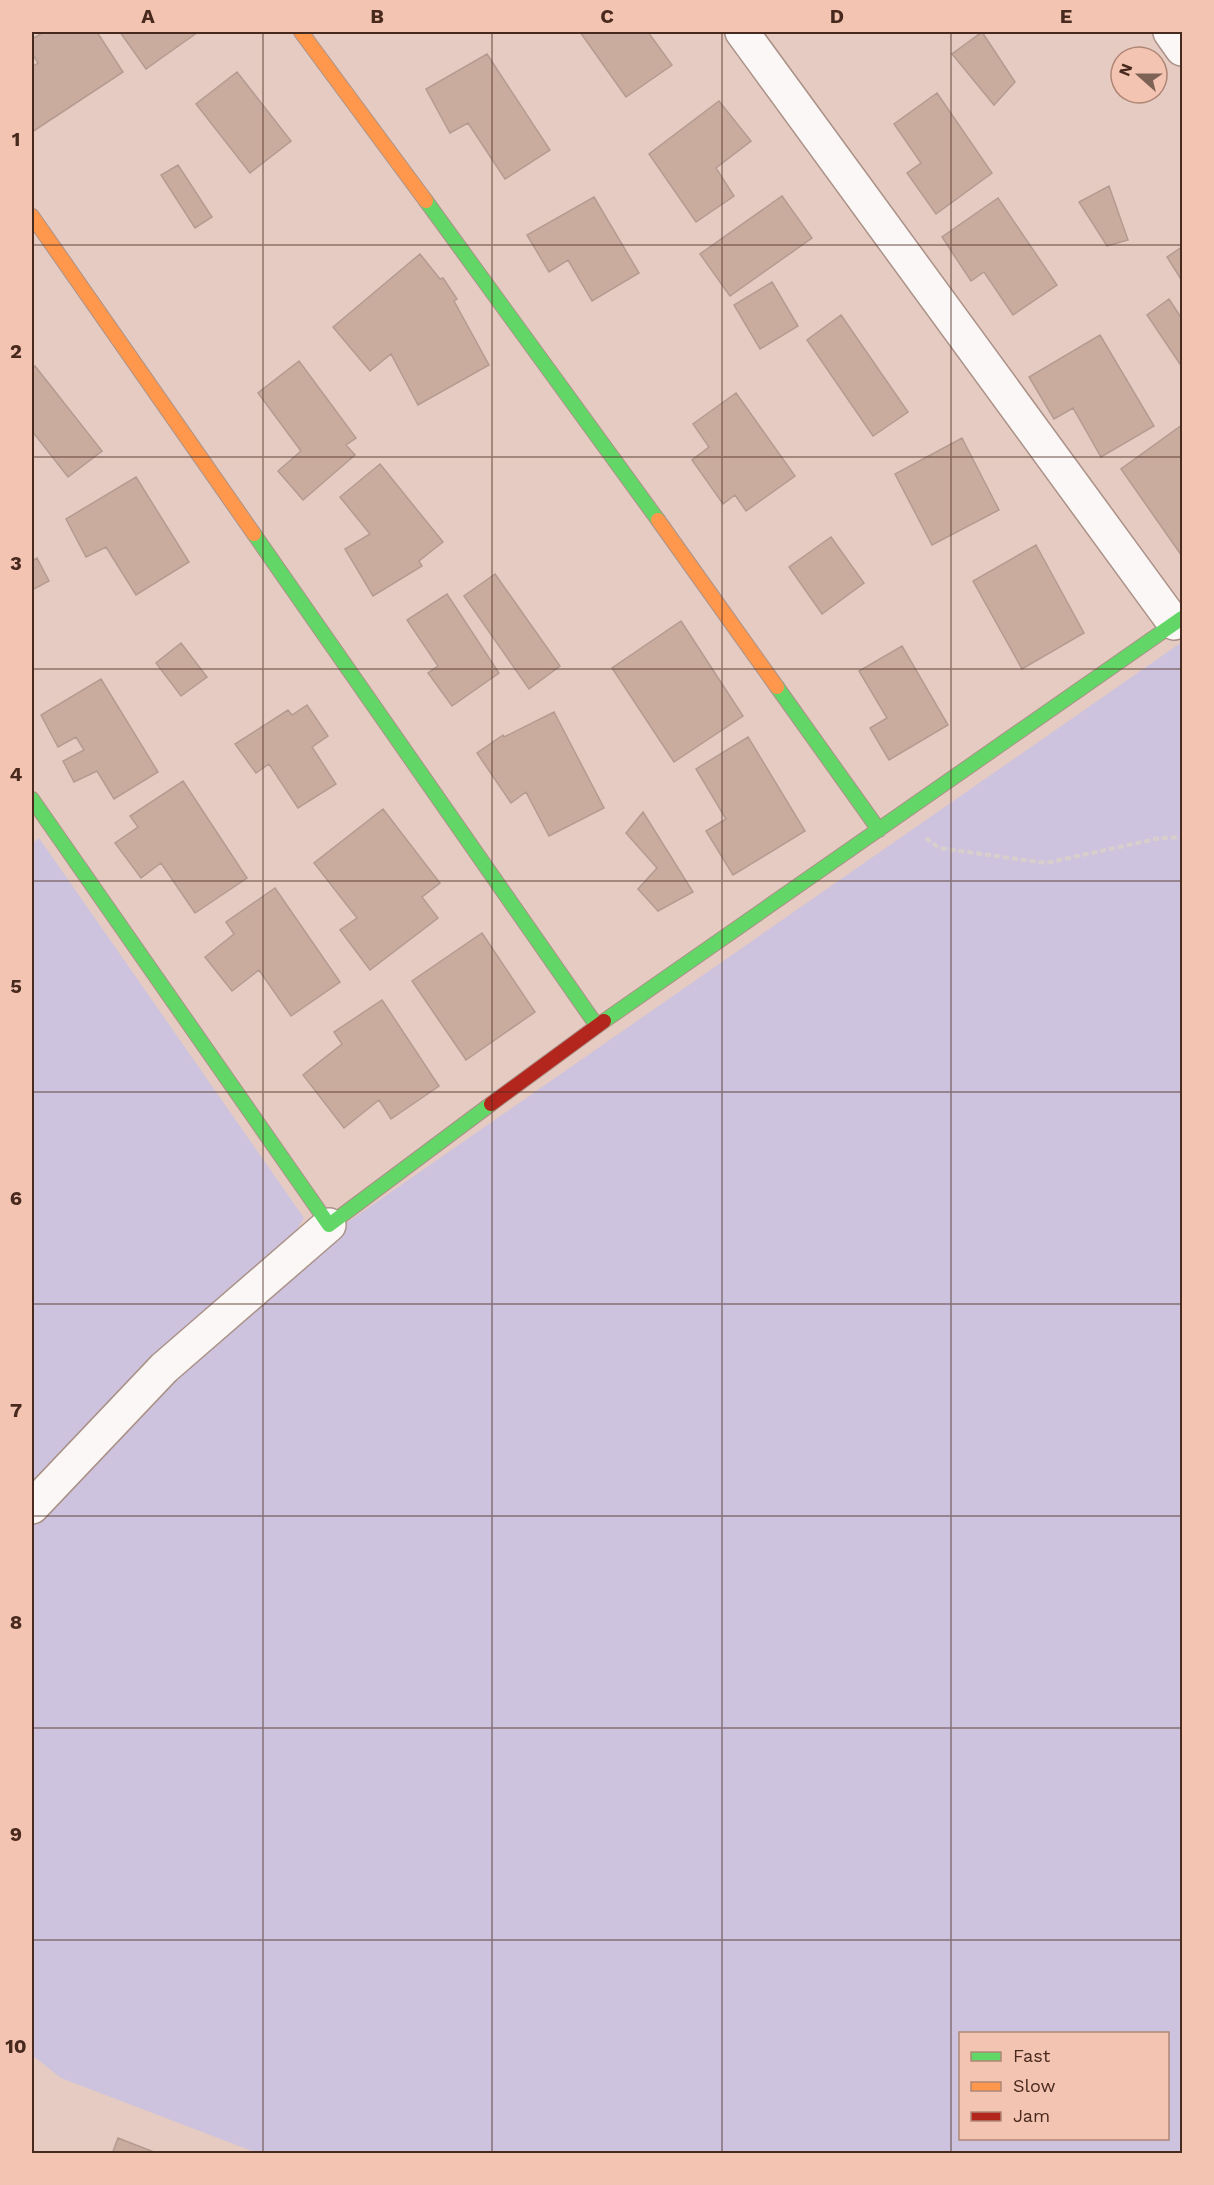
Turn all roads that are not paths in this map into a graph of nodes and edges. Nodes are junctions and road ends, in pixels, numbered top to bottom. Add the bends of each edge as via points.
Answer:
1 (301, 32) edge
2 (742, 32) edge
3 (1170, 32) edge
4 (1182, 49) edge
5 (32, 216) edge
6 (1178, 620) edge
7 (35, 811) edge
8 (879, 830) junction
9 (597, 1026) junction
10 (329, 1225) junction
11 (32, 1508) edge

1 - 8 street via 541,356
2 - 6 street
3 - 4 street
5 - 9 street
6 - 8 street
7 - 10 street
8 - 9 street
9 - 10 street
10 - 11 street via 164,1368

